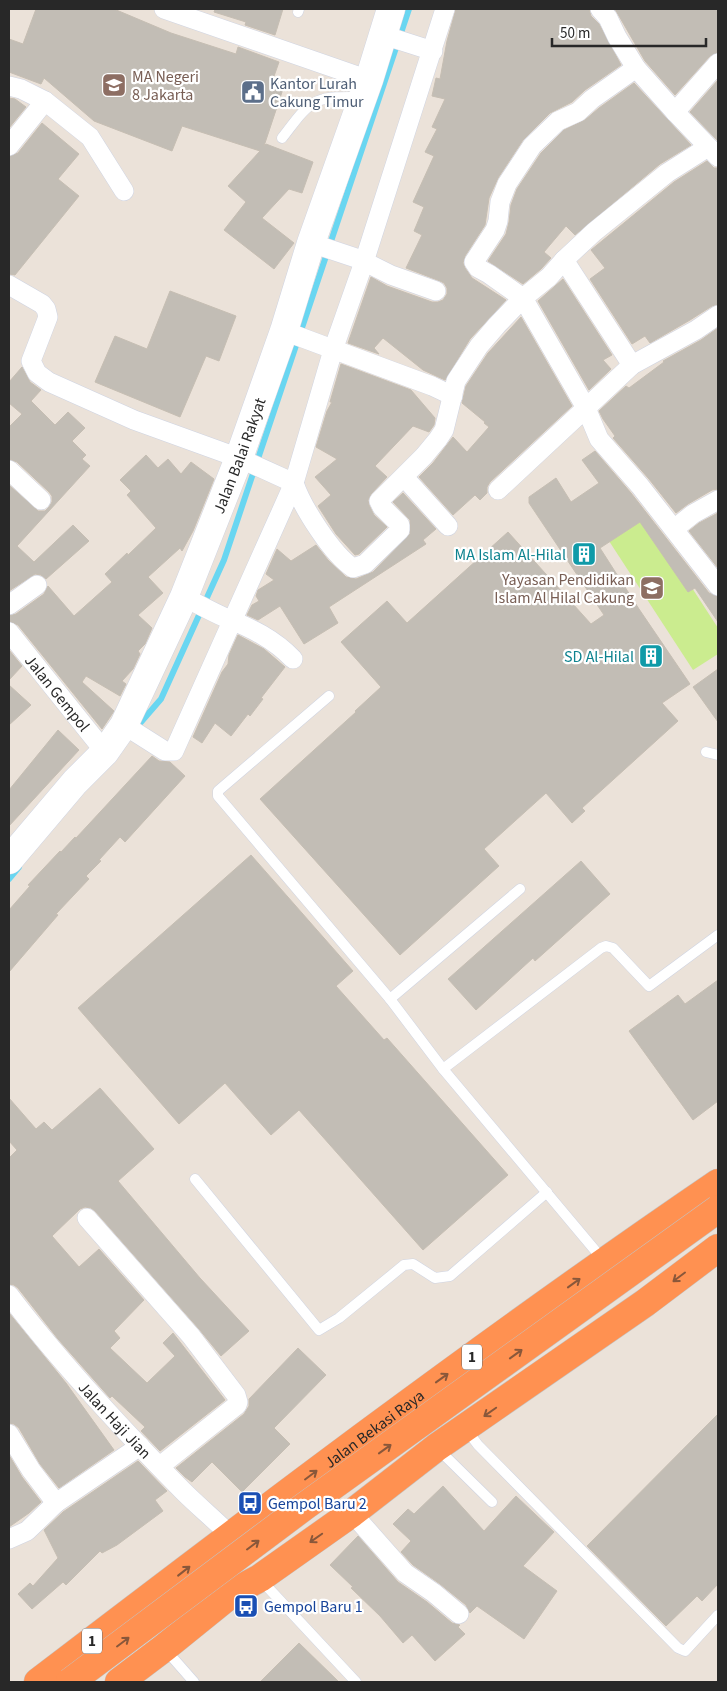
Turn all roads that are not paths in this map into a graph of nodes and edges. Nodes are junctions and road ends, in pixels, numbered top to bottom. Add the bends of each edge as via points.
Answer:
1 (164, 9) edge
2 (391, 9) edge
3 (446, 9) edge
4 (610, 12) edge
5 (388, 37) junction
6 (430, 51) junction
7 (718, 63) edge
8 (636, 68) junction
9 (9, 86) edge
10 (366, 88) junction
11 (45, 101) junction
12 (675, 112) junction
13 (282, 138) dead end
14 (9, 146) edge
15 (713, 152) edge
16 (124, 190) dead end
17 (318, 245) junction
18 (564, 260) junction
19 (362, 261) junction
20 (9, 285) edge
21 (436, 292) dead end
22 (523, 298) junction
23 (718, 315) edge
24 (291, 333) junction
25 (329, 347) junction
26 (632, 365) junction
27 (453, 396) junction
28 (586, 408) junction
29 (245, 461) junction
30 (9, 470) edge
31 (404, 477) junction
32 (288, 480) junction
33 (498, 490) dead end
34 (41, 500) dead end
35 (718, 500) edge
36 (448, 526) dead end
37 (674, 529) junction
38 (37, 585) dead end
39 (718, 586) edge
40 (191, 600) junction
41 (9, 606) edge
42 (230, 619) junction
43 (9, 632) edge
44 (292, 659) dead end
45 (329, 696) dead end
46 (128, 727) junction
47 (105, 752) junction
48 (706, 752) dead end
49 (718, 755) edge
50 (9, 860) edge
51 (520, 889) dead end
52 (718, 935) edge
53 (390, 999) junction
54 (443, 1069) junction
55 (195, 1179) dead end
56 (718, 1183) edge
57 (547, 1192) junction
58 (718, 1208) edge
59 (86, 1218) dead end
60 (718, 1248) edge
61 (604, 1261) junction
62 (9, 1295) edge
63 (466, 1428) junction
64 (9, 1434) edge
65 (140, 1446) junction
66 (436, 1447) junction
67 (160, 1466) junction
68 (492, 1502) dead end
69 (56, 1503) junction
70 (352, 1513) junction
71 (230, 1535) junction
72 (9, 1539) edge
73 (260, 1578) junction
74 (146, 1600) junction
75 (459, 1614) dead end
76 (718, 1615) edge
77 (171, 1643) junction
78 (38, 1682) edge
79 (70, 1682) edge
80 (119, 1682) edge
81 (194, 1682) edge
82 (356, 1682) edge

1 - 10 street
2 - 5 street, Jalan Balai Rakyat
3 - 6 street
4 - 8 street via 617,38
5 - 6 street
5 - 10 street, Jalan Balai Rakyat
6 - 19 street
7 - 12 street
8 - 12 street
8 - 22 street via 545,133 532,146 507,184 495,230 474,262
9 - 11 street
10 - 13 lane via 318,100 304,111
10 - 17 street, Jalan Balai Rakyat
11 - 14 street
11 - 16 street via 90,137
12 - 15 street
15 - 18 street via 667,173
17 - 19 street
17 - 24 street, Jalan Balai Rakyat
18 - 22 street
18 - 26 street
19 - 21 street
19 - 25 street
20 - 29 street via 46,309 48,317 31,361 37,373 49,382 134,420
22 - 27 street via 479,346 456,381
22 - 28 street
23 - 26 street
24 - 25 street
24 - 29 street, Jalan Balai Rakyat
25 - 27 street
25 - 32 street
26 - 28 street
27 - 31 street via 444,430
28 - 33 street
28 - 37 street via 599,439
29 - 32 street
29 - 40 street, Jalan Balai Rakyat
30 - 34 street
31 - 32 street via 379,500 400,525 400,530 365,564 353,568 346,564 326,538
31 - 36 street
32 - 42 street
35 - 37 street
37 - 39 street
38 - 41 street
40 - 42 street
40 - 46 street, Jalan Balai Rakyat
42 - 44 street via 257,631
42 - 46 street via 174,750 165,751
43 - 47 street, Jalan Gempol
45 - 53 lane via 218,791 218,796
46 - 47 street, Jalan Balai Rakyat
47 - 50 street, Jalan Balai Rakyat
48 - 49 lane
51 - 53 lane
52 - 54 lane via 649,986 613,948 600,948
53 - 54 lane
54 - 57 lane
55 - 57 lane via 319,1330 339,1318 404,1265 413,1264 435,1278 450,1276
56 - 61 highway, Jalan Bekasi Raya / 1
57 - 61 lane
79 -> 58 highway, bridge via 298,1512
59 - 67 street via 191,1336 236,1395 237,1406
60 -> 63 highway
71 -> 61 highway, Jalan Bekasi Raya / 1
62 - 65 street, Jalan Haji Jian via 35,1329
63 - 66 highway
63 - 76 lane via 485,1452 678,1648 685,1651
64 - 69 street
65 - 67 street, Jalan Haji Jian
65 - 69 street
66 - 68 lane
66 - 70 highway
67 - 71 street, Jalan Haji Jian
69 - 72 street via 27,1531
70 -> 73 highway
70 - 75 street via 405,1573
74 -> 71 highway, Jalan Bekasi Raya / 1
73 - 77 highway via 232,1593
73 - 82 lane
74 - 77 highway
74 - 78 highway, Jalan Bekasi Raya / 1
77 - 80 highway
77 - 81 lane

